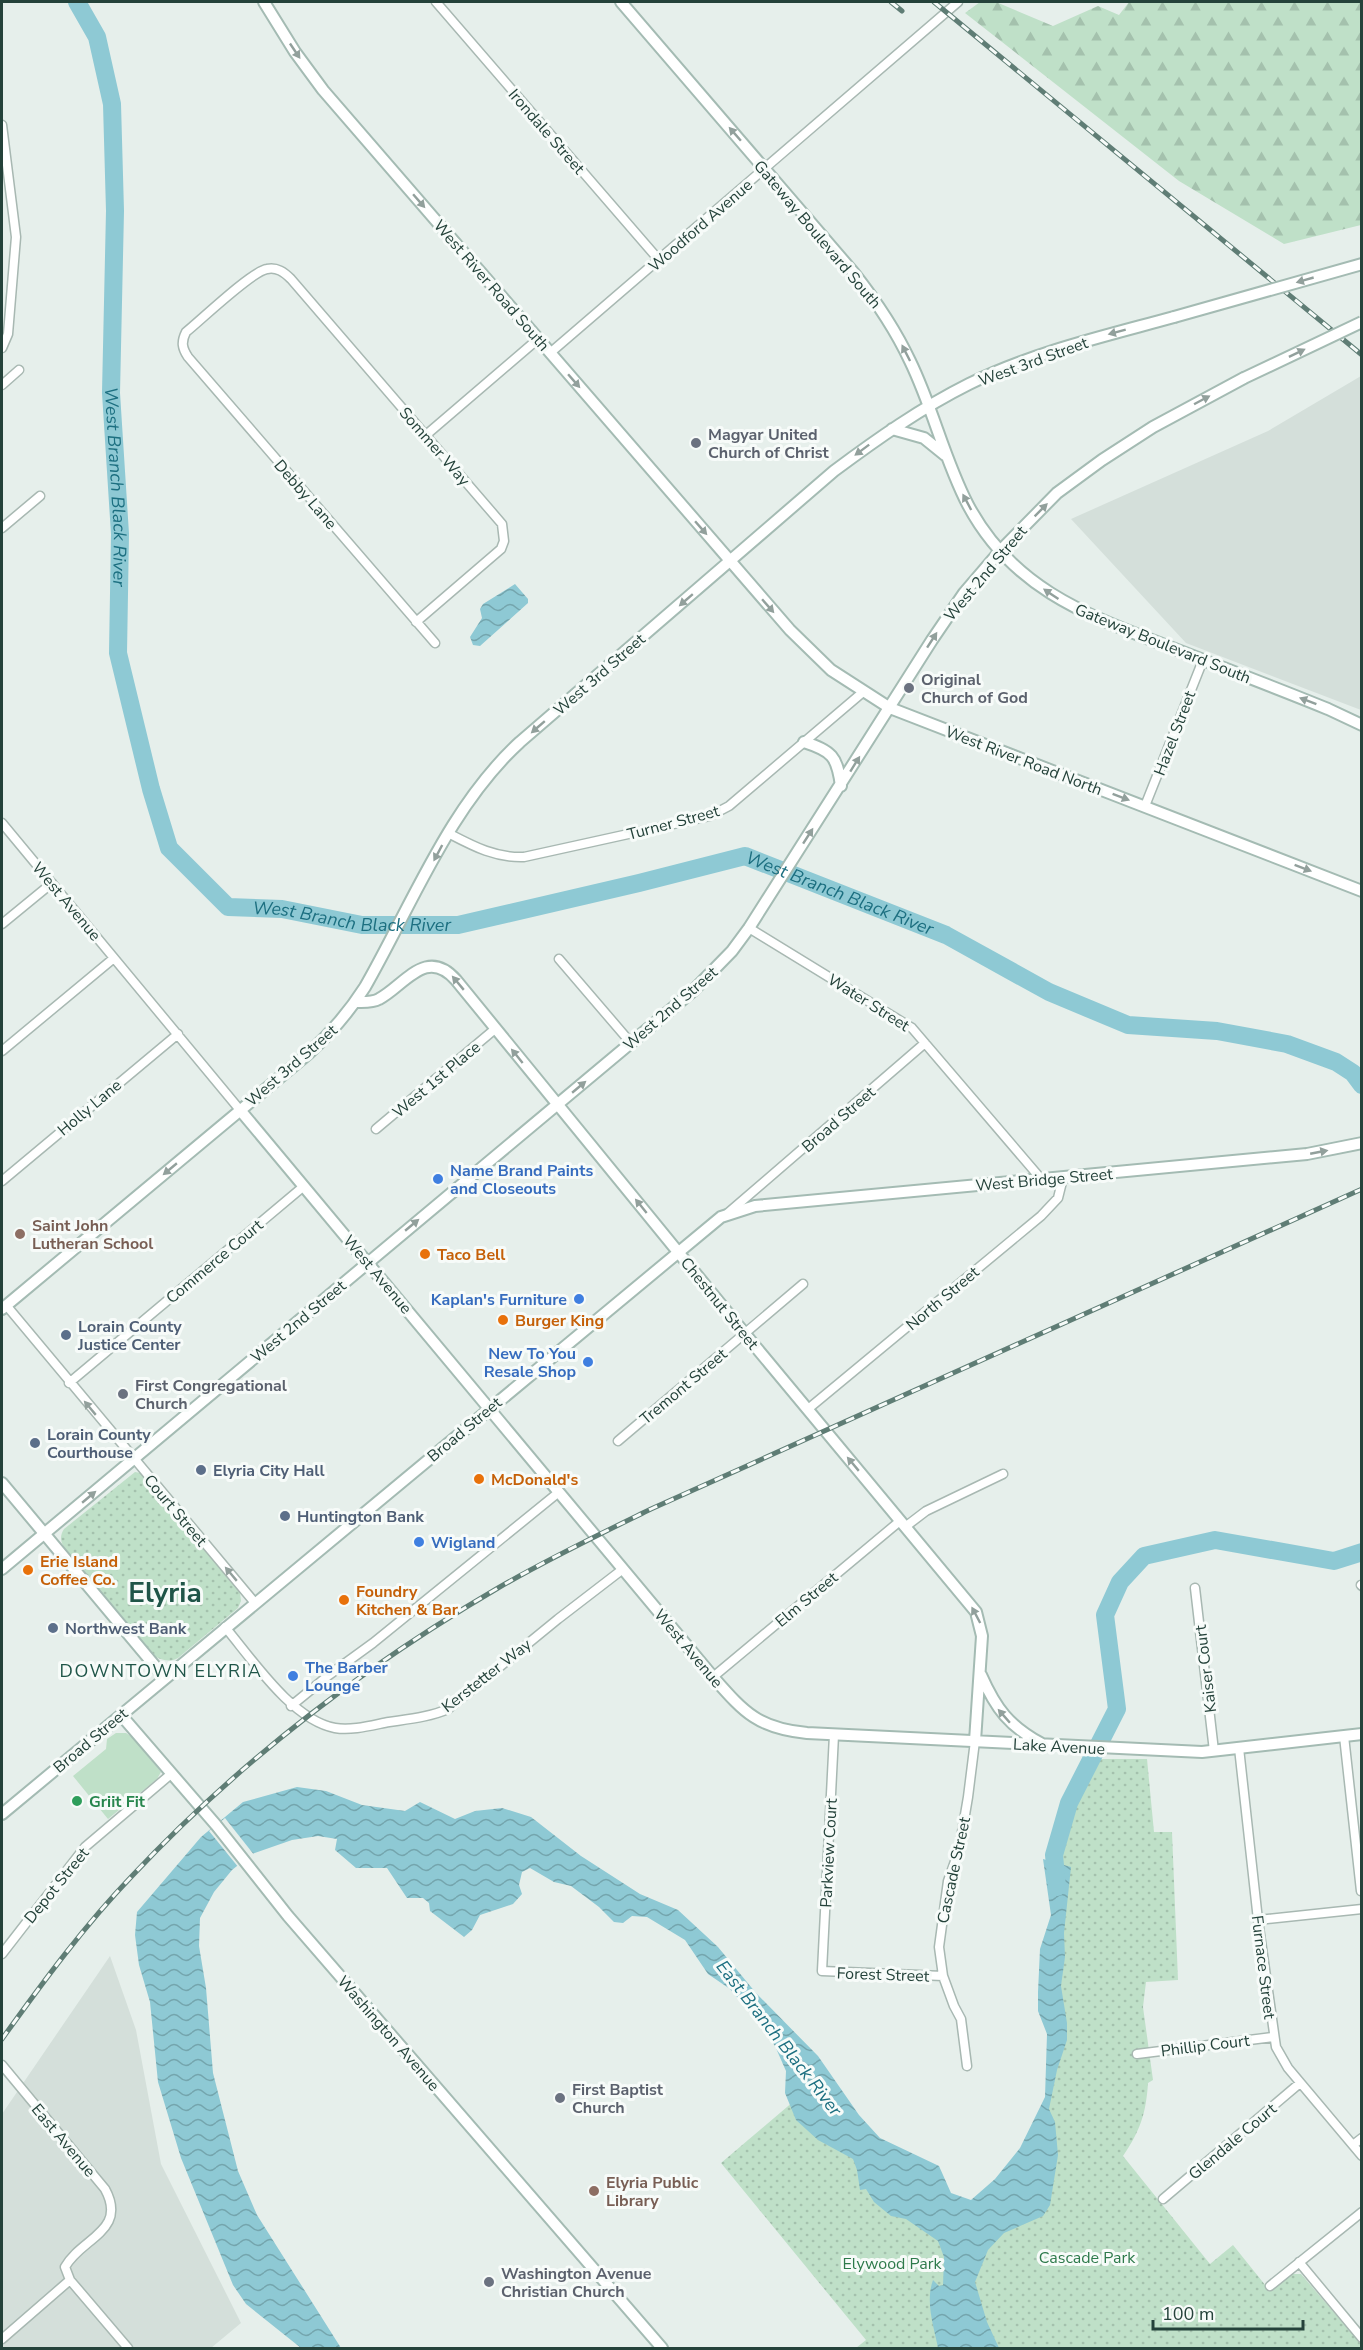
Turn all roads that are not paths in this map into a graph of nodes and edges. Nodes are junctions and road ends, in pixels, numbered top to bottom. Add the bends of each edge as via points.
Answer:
1 (264, 2) edge
2 (436, 2) edge
3 (621, 2) edge
4 (958, 2) edge
5 (2, 125) edge
6 (765, 169) junction
7 (658, 260) junction
8 (1362, 264) edge
9 (1362, 322) edge
10 (538, 339) junction
11 (183, 343) joint
12 (2, 348) edge
13 (550, 353) junction
14 (19, 370) dead end
15 (2, 385) edge
16 (929, 407) junction
17 (892, 429) junction
18 (426, 435) junction
19 (947, 458) junction
20 (40, 496) dead end
21 (2, 528) edge
22 (1000, 551) junction
23 (730, 561) junction
24 (416, 622) junction
25 (435, 643) dead end
26 (1203, 660) junction
27 (863, 692) junction
28 (890, 708) junction
29 (1362, 725) edge
30 (804, 742) junction
31 (841, 786) junction
32 (1145, 806) junction
33 (2, 823) edge
34 (448, 833) junction
35 (52, 883) junction
36 (1362, 891) edge
37 (2, 924) edge
38 (749, 928) junction
39 (114, 958) junction
40 (559, 958) dead end
41 (355, 1002) junction
42 (495, 1029) junction
43 (177, 1034) junction
44 (631, 1043) junction
45 (925, 1043) junction
46 (2, 1051) edge
47 (558, 1105) junction
48 (240, 1110) junction
49 (376, 1129) dead end
50 (1357, 1144) edge
51 (1063, 1178) junction
52 (1042, 1180) junction
53 (2, 1181) edge
54 (304, 1186) junction
55 (727, 1214) junction
56 (678, 1252) junction
57 (367, 1262) junction
58 (803, 1284) dead end
59 (4, 1307) edge
60 (745, 1334) junction
61 (69, 1383) junction
62 (489, 1408) junction
63 (808, 1409) junction
64 (618, 1442) dead end
65 (134, 1460) junction
66 (1003, 1474) dead end
67 (2, 1483) edge
68 (559, 1492) junction
69 (903, 1524) junction
70 (44, 1534) junction
71 (2, 1569) edge
72 (623, 1569) junction
73 (1196, 1588) dead end
74 (255, 1603) junction
75 (225, 1627) junction
76 (980, 1672) junction
77 (712, 1677) junction
78 (165, 1678) junction
79 (291, 1706) junction
80 (121, 1715) junction
81 (759, 1721) joint
82 (1362, 1734) edge
83 (834, 1735) junction
84 (1344, 1736) junction
85 (975, 1742) junction
86 (1045, 1746) junction
87 (1239, 1748) junction
88 (1214, 1751) junction
89 (171, 1774) junction
90 (3, 1810) edge
91 (1361, 1891) edge
92 (1362, 1909) edge
93 (1258, 1920) junction
94 (2, 1954) edge
95 (822, 1971) joint
96 (943, 1976) junction
97 (1273, 2037) junction
98 (1137, 2054) dead end
99 (2, 2065) edge
100 (967, 2066) dead end
101 (1300, 2083) junction
102 (1362, 2138) edge
103 (1353, 2145) junction
104 (1362, 2156) edge
105 (1163, 2199) dead end
106 (1362, 2212) edge
107 (1299, 2262) junction
108 (70, 2280) junction
109 (1270, 2286) dead end
110 (1362, 2338) edge
111 (2, 2339) edge
112 (128, 2349) edge
113 (662, 2349) edge

1 -> 10 street, West River Road South via 323,90
2 - 7 street, Irondale Street
6 -> 3 street, Gateway Boulevard South
4 - 6 street, Woodford Avenue
5 - 12 street via 16,237 8,334
6 - 7 street, Woodford Avenue
16 -> 6 street, Gateway Boulevard South via 911,362 876,300
7 - 13 street, Woodford Avenue
8 -> 16 street, West 3rd Street, bridge via 1022,362 969,384
22 -> 9 street, West 2nd Street, bridge via 1057,493 1153,427
10 - 13 street, West River Road South
10 - 18 street
11 - 18 street, Sommer Way via 186,332 255,273 263,269 283,272
11 - 24 street, Debby Lane via 188,357
13 -> 23 street, West River Road South
14 - 15 street
16 - 17 street, West 3rd Street
16 - 19 street, Gateway Boulevard South
17 - 19 street via 924,438
17 -> 23 street, West 3rd Street via 834,471
18 - 24 street, Sommer Way via 500,521 505,538 498,552
22 -> 19 street, Gateway Boulevard South via 970,507
20 - 21 street
26 -> 22 street, Gateway Boulevard South via 1070,606 1032,580
28 -> 22 street, West 2nd Street via 951,612
23 -> 27 street, West River Road North via 810,651
23 -> 34 street, West 3rd Street via 514,748 483,781
24 - 25 street, Debby Lane
29 -> 26 street, Gateway Boulevard South
26 - 32 street, Hazel Street
27 - 28 street, West River Road North
27 - 30 street, Turner Street
31 -> 28 street, West 2nd Street
28 -> 32 street, West River Road North
30 - 31 street via 823,748 833,757
30 - 34 street, Turner Street via 729,806 710,816 524,857 491,854
38 -> 31 street, West 2nd Street
32 -> 36 street, West River Road North
33 - 35 street, West Avenue
34 -> 41 street, West 3rd Street
35 - 37 street
35 - 39 street, West Avenue
38 - 44 street, West 2nd Street via 716,969
38 - 45 street, Water Street via 908,1025
39 - 43 street, West Avenue
39 - 46 street
40 - 44 street
42 -> 41 street, Chestnut Street via 452,975 436,968 415,971 378,1000
41 - 48 street, West 3rd Street via 318,1045
47 -> 42 street, Chestnut Street
42 - 49 street, West 1st Place
43 - 48 street, West Avenue
43 - 53 street, Holly Lane
47 -> 44 street, West 2nd Street
45 - 52 street, Water Street
45 - 55 street, Broad Street
56 -> 47 street, Chestnut Street
57 -> 47 street, West 2nd Street
48 - 54 street, West Avenue
48 -> 59 street, West 3rd Street
51 -> 50 street, West Bridge Street via 1285,1157
51 - 52 street, West Bridge Street
51 - 63 street, North Street via 1058,1198 1041,1216
52 - 55 street, West Bridge Street via 755,1206
54 - 57 street, West Avenue
54 - 61 street, Commerce Court
55 - 56 street, Broad Street
56 - 60 street, Chestnut Street
56 - 62 street, Broad Street
57 - 62 street, West Avenue
57 - 65 street, West 2nd Street
58 - 60 street, Tremont Street
59 - 61 street, Court Street
60 - 63 street, Chestnut Street
60 - 64 street, Tremont Street
65 -> 61 street, Court Street
62 - 68 street, West Avenue
62 - 74 street, Broad Street
69 -> 63 street, Chestnut Street
70 -> 65 street, West 2nd Street
74 -> 65 street, Court Street
66 - 69 street, Elm Street
67 - 70 street
68 - 72 street, West Avenue
68 - 79 street
76 -> 69 street, Chestnut Street via 979,1618
69 - 77 street, Elm Street
70 - 71 street, West 2nd Street
70 - 78 street
72 - 77 street, West Avenue
72 - 79 street, Kerstetter Way via 442,1712 338,1728
73 - 88 street, Kaiser Court
74 - 75 street, Broad Street
75 - 78 street, Broad Street
75 - 79 street, Kerstetter Way
76 - 85 street, Chestnut Street
86 -> 76 street via 1003,1714 992,1701
77 - 81 street, West Avenue via 742,1710
78 - 80 street, Broad Street
80 - 89 street, Washington Avenue
80 - 90 street, Broad Street
81 - 83 street, Lake Avenue via 783,1730
82 - 84 street, Lake Avenue
83 - 85 street, Lake Avenue
83 - 95 street, Parkview Court
84 - 87 street, Lake Avenue
84 - 91 street
85 - 86 street, Lake Avenue
85 - 96 street, Cascade Street via 959,1850 942,1912 939,1947
86 - 88 street, Lake Avenue
87 - 88 street, Lake Avenue
87 - 93 street, Furnace Street
89 - 94 street, Depot Street via 85,1847
89 - 113 street, Washington Avenue
92 - 93 street
93 - 97 street, Furnace Street
95 - 96 street, Forest Street
96 - 100 street, Cascade Street via 961,2019
97 - 98 street, Phillip Court
97 - 101 street, Furnace Street via 1280,2058
99 - 108 street, East Avenue via 105,2189 113,2208 104,2230 64,2267
101 - 103 street, Furnace Street
101 - 105 street, Glendale Court
102 - 103 street
103 - 104 street, Furnace Street
106 - 107 street
107 - 109 street
107 - 110 street
108 - 111 street
108 - 112 street

